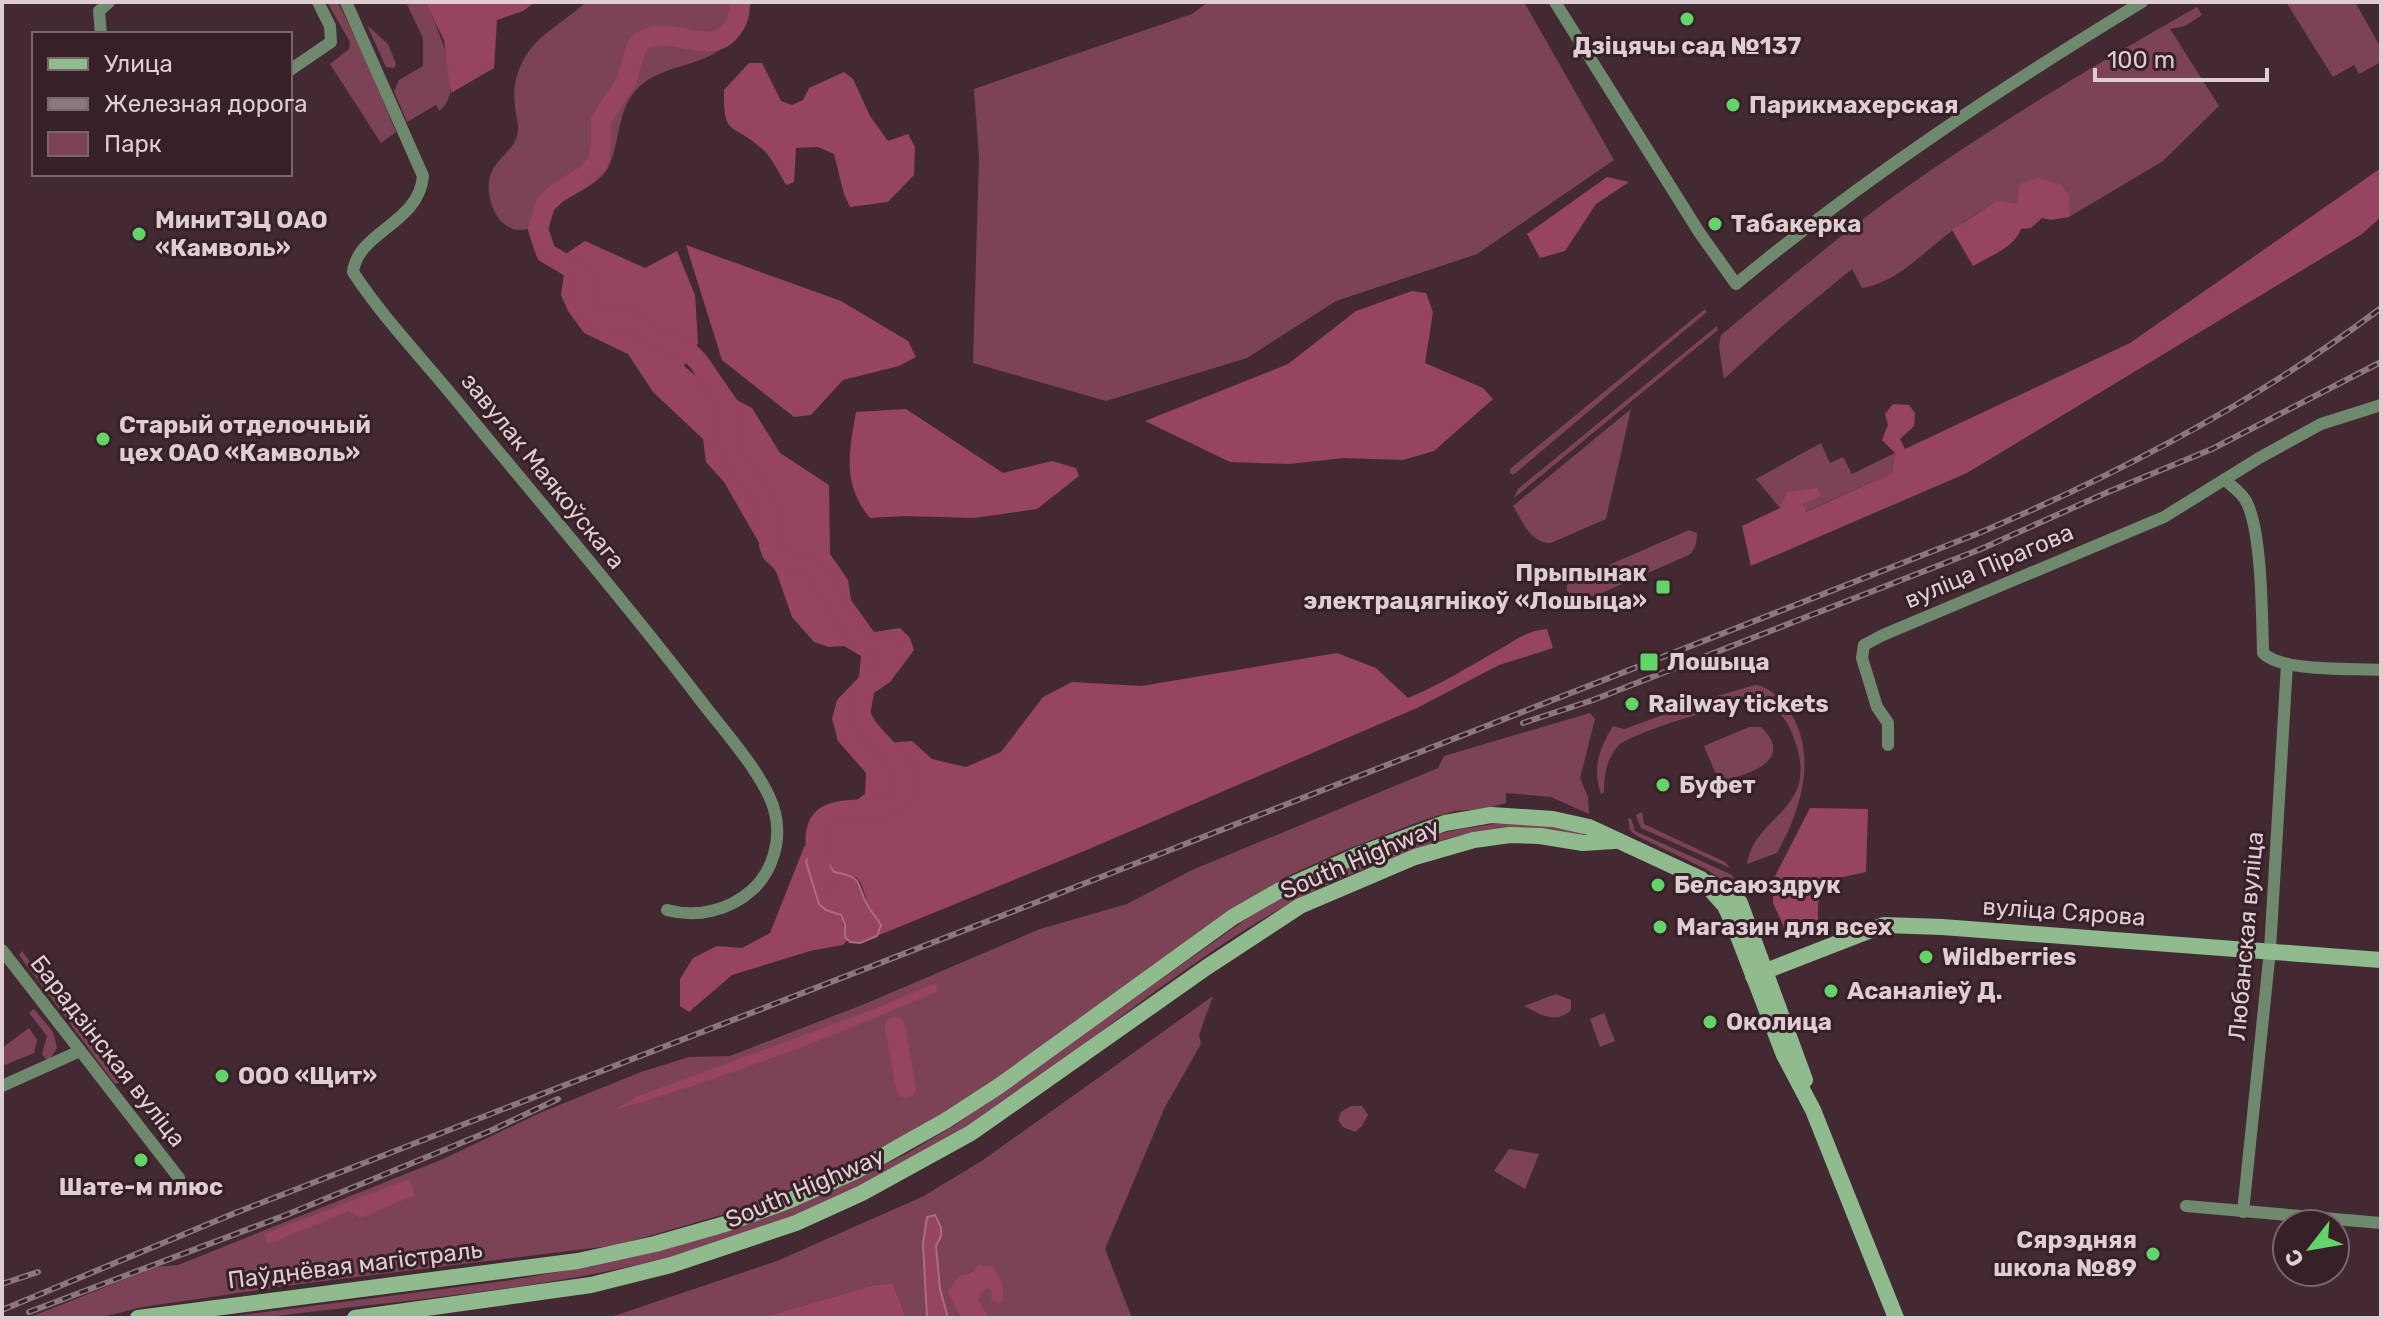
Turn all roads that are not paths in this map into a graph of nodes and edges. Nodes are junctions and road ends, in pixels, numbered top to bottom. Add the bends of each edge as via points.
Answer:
1 (109, 2) edge
2 (318, 2) edge
3 (346, 2) edge
4 (1555, 2) edge
5 (2142, 2) edge
6 (101, 32) edge
7 (292, 69) edge
8 (2381, 405) edge
9 (2226, 481) junction
10 (2287, 664) junction
11 (2381, 670) edge
12 (1888, 745) dead end
13 (1616, 841) junction
14 (667, 910) dead end
15 (2, 950) edge
16 (2270, 950) junction
17 (2381, 960) edge
18 (1760, 973) junction
19 (80, 1051) junction
20 (2, 1086) edge
21 (179, 1178) dead end
22 (2186, 1206) dead end
23 (2243, 1212) junction
24 (2381, 1223) edge
25 (138, 1318) edge
26 (355, 1318) edge
27 (1896, 1318) edge

1 - 6 street via 99,11
2 - 7 street via 331,42
3 - 14 street, завулак Маякоўскага via 423,176 415,203 363,249 353,272 671,662 761,781 775,813 772,863 748,894 705,913
4 - 5 street via 1736,284 1893,162
8 - 9 street via 2321,424
9 - 10 street via 2243,495 2250,514 2263,653
9 - 12 street, вуліца Пірагова via 2164,517 1864,645 1862,658 1877,707 1888,723
10 - 11 street
10 - 16 street, Любанская вуліца
13 - 18 main road via 1730,893 1740,903
13 - 25 main road, South Highway via 1589,827 1553,819 1491,815 1445,823 1360,854 1233,917 999,1086 912,1142 854,1172 725,1224 578,1261
13 - 26 main road, South Highway via 1510,835 1474,840 1415,857 1300,906 971,1133 862,1193 750,1241 591,1285
15 - 19 street, Барадзінская вуліца
16 - 17 main road, вуліца Сярова
16 - 18 main road, вуліца Сярова via 1884,925
16 - 23 street, Любанская вуліца
18 - 27 main road via 1797,1054 1813,1110
19 - 20 street
19 - 21 street, Барадзінская вуліца
22 - 23 street
23 - 24 street

